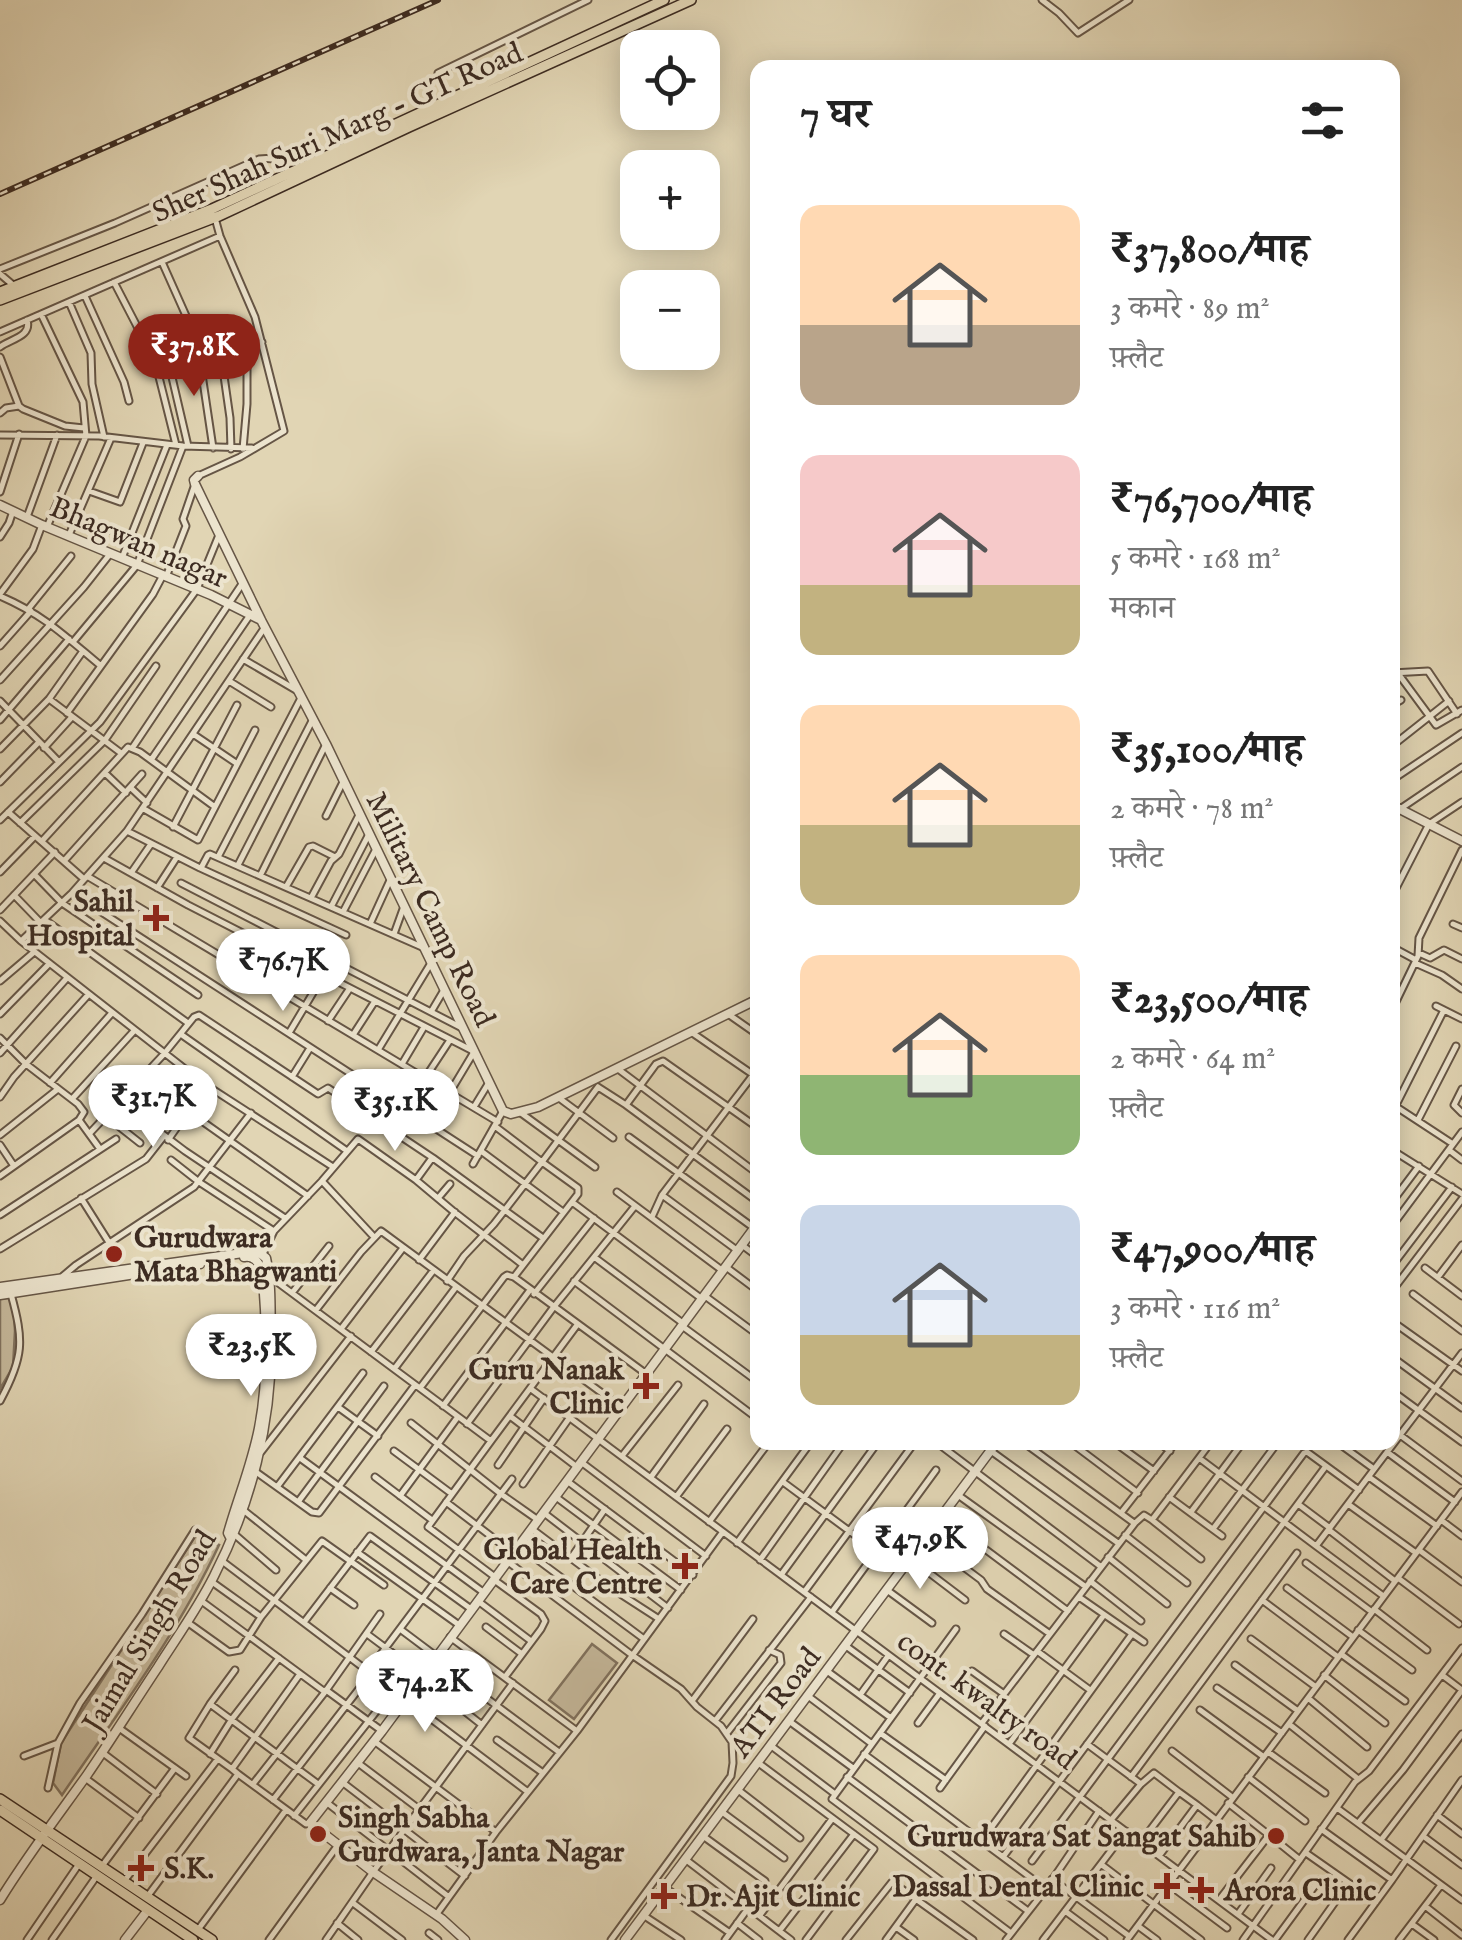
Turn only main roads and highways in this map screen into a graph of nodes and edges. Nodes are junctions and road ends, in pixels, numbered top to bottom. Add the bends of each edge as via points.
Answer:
1 (664, 0) edge
2 (691, 0) edge
3 (215, 217) junction
4 (0, 292) edge
5 (0, 300) edge
6 (0, 1800) edge
7 (0, 1811) edge
8 (43, 1834) junction
9 (100, 1871) junction
10 (195, 1935) edge
11 (212, 1940) edge

1 - 3 main road, Sher Shah Suri Marg - GT Road via 290,173
2 - 3 main road, Sher Shah Suri Marg - GT Road
3 - 4 main road, Sher Shah Suri Marg - GT Road
3 - 5 main road, Sher Shah Suri Marg - GT Road
6 - 8 main road
7 - 8 main road
8 - 9 main road
8 - 9 main road
9 - 10 main road
9 - 10 main road via 148,1910
10 - 11 main road

